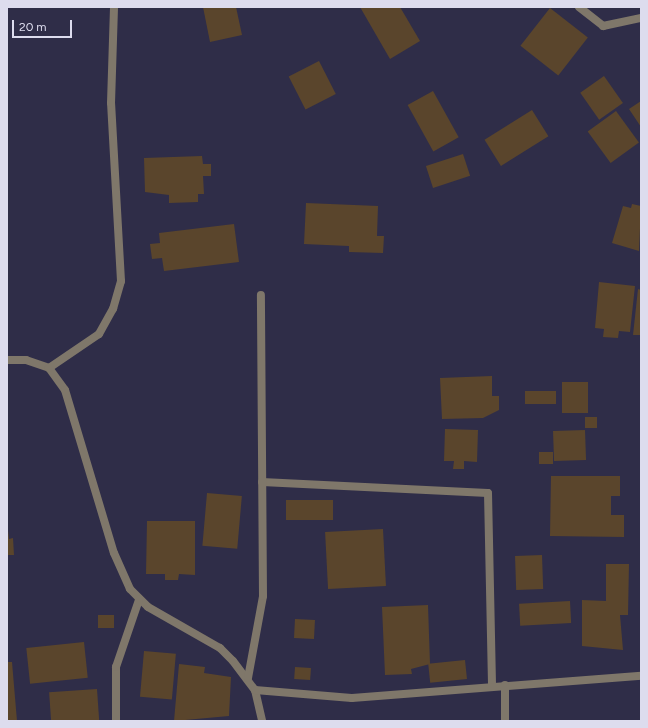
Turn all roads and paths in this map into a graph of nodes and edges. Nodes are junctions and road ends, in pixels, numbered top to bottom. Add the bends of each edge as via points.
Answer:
1 (114, 7) edge
2 (579, 7) edge
3 (641, 18) edge
4 (261, 295) dead end
5 (7, 360) edge
6 (49, 368) junction
7 (262, 482) junction
8 (139, 600) junction
9 (641, 676) edge
10 (248, 678) junction
11 (505, 685) junction
12 (492, 686) junction
13 (255, 690) junction
14 (116, 721) edge
15 (262, 721) edge
16 (505, 721) edge

1 - 6 street via 111,103 121,281 113,309 99,334
2 - 3 street via 603,26
4 - 7 street
5 - 6 street via 26,360
6 - 8 street via 65,390 122,575
7 - 10 street via 263,596
7 - 12 street via 488,493
8 - 10 street via 220,648
8 - 14 street via 116,667
9 - 11 street
10 - 13 street
11 - 12 street
11 - 16 street
12 - 13 street via 352,698
13 - 15 street

